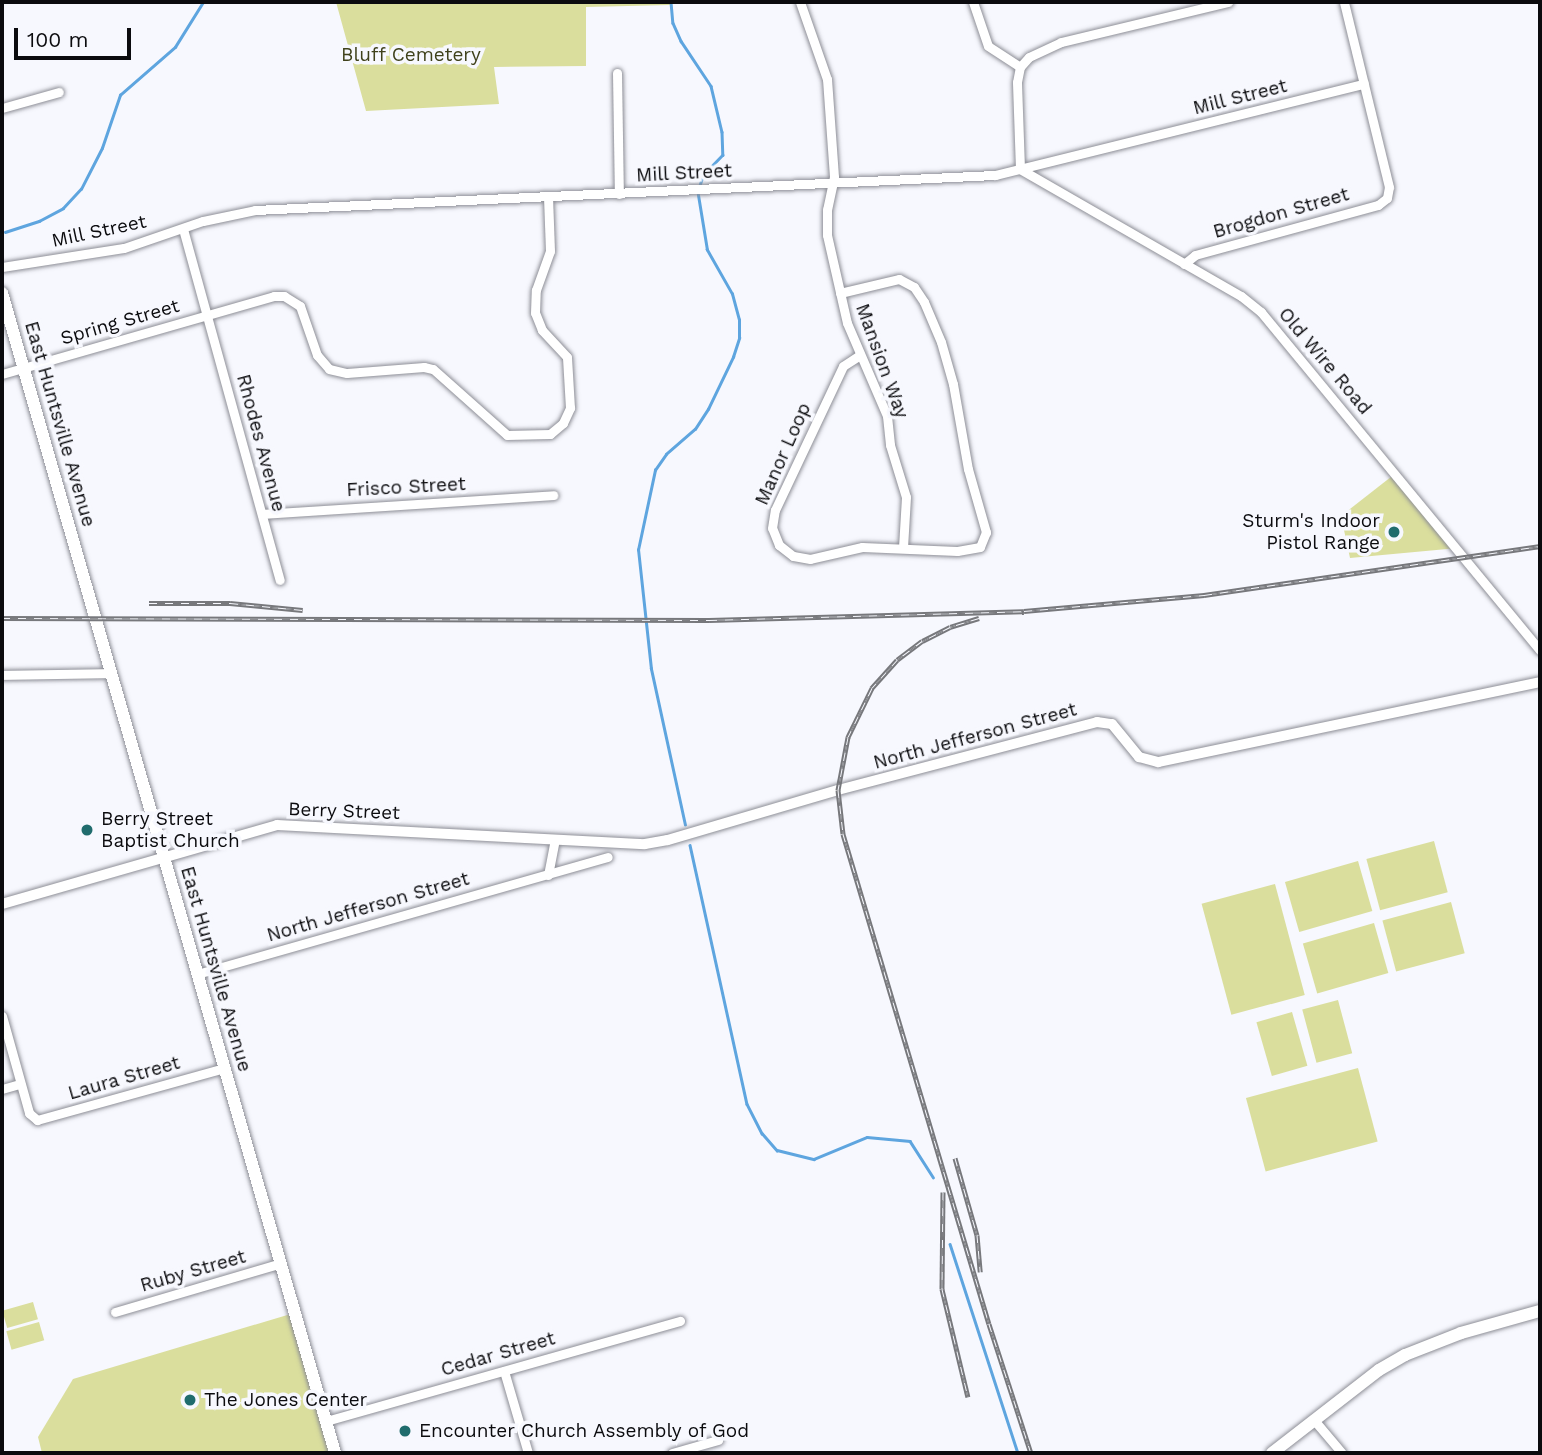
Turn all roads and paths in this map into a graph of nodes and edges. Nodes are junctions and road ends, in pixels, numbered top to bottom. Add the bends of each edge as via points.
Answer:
1 (800, 2) edge
2 (973, 2) edge
3 (1228, 2) edge
4 (1344, 2) edge
5 (1210, 4) edge
6 (1020, 67) junction
7 (617, 73) dead end
8 (1364, 84) junction
9 (59, 92) dead end
10 (2, 108) edge
11 (1020, 169) junction
12 (832, 184) junction
13 (619, 194) junction
14 (548, 197) junction
15 (183, 229) junction
16 (1184, 264) junction
17 (2, 267) edge
18 (2, 293) edge
19 (840, 293) junction
20 (208, 316) junction
21 (860, 355) junction
22 (24, 368) junction
23 (2, 374) edge
24 (553, 495) dead end
25 (262, 514) junction
26 (904, 548) junction
27 (280, 580) dead end
28 (1540, 650) edge
29 (112, 673) junction
30 (2, 675) edge
31 (1540, 681) edge
32 (694, 833) joint
33 (555, 841) junction
34 (164, 856) junction
35 (608, 857) dead end
36 (548, 875) junction
37 (2, 904) edge
38 (197, 974) junction
39 (2, 1016) edge
40 (224, 1069) junction
41 (20, 1084) junction
42 (2, 1089) edge
43 (281, 1264) junction
44 (1540, 1311) edge
45 (115, 1312) dead end
46 (680, 1321) dead end
47 (504, 1371) junction
48 (1314, 1420) junction
49 (326, 1421) junction
50 (718, 1440) dead end
51 (335, 1453) edge
52 (528, 1453) edge
53 (672, 1453) edge
54 (1272, 1453) edge
55 (1342, 1453) edge

1 - 12 street, Mansion Way via 827,79
2 - 6 street via 988,46
3 - 5 street
4 - 8 street
5 - 6 street via 1062,42 1029,57
6 - 11 street
7 - 13 street
8 - 11 street, Mill Street
8 - 16 street, Brogdon Street via 1389,187 1387,198 1378,205 1195,255
9 - 10 street
11 - 12 street, Mill Street via 995,175
11 - 16 street, Old Wire Road
12 - 13 street, Mill Street
12 - 19 street, Mansion Way via 826,223
13 - 14 street, Mill Street
14 - 15 street, Mill Street via 254,210
14 - 20 street via 550,251 536,290 535,313 542,330 567,357 570,397 568,416 550,434 507,435 432,369 347,373 329,369 317,355 300,306 284,296
15 - 17 street, Mill Street via 124,248
15 - 20 street, Rhodes Avenue
16 - 28 street, Old Wire Road via 1261,312
18 - 22 main road, East Huntsville Avenue
19 - 21 street, Mansion Way
19 - 26 street, Manor Loop via 890,280 908,282 941,342 953,384 968,469 986,532 984,545 975,549
20 - 22 street, Spring Street
20 - 25 street, Rhodes Avenue
21 - 26 street, Mansion Way via 887,416 890,444 904,485
21 - 26 street, Manor Loop via 843,366 775,510 772,527 785,551 802,559 862,547
22 - 23 street, Spring Street
22 - 29 main road, East Huntsville Avenue
24 - 25 street, Frisco Street
25 - 27 street, Rhodes Avenue
29 - 30 street
29 - 34 main road, East Huntsville Avenue
31 - 32 street, North Jefferson Street via 1158,762 1139,757 1112,724 1097,722
32 - 33 street, Berry Street via 645,844
33 - 34 street, Berry Street via 277,825
33 - 36 street
34 - 37 street, Berry Street
34 - 38 main road, East Huntsville Avenue
35 - 36 street, North Jefferson Street
36 - 38 street, North Jefferson Street
38 - 40 main road, East Huntsville Avenue
39 - 41 street
40 - 41 street, Laura Street via 34,1119
40 - 43 main road, East Huntsville Avenue
41 - 42 street
43 - 45 street, Ruby Street
43 - 49 main road, East Huntsville Avenue
44 - 48 main road via 1461,1333 1405,1355
46 - 47 street, Cedar Street
47 - 49 street, Cedar Street
47 - 52 street
48 - 54 main road
48 - 55 street
49 - 51 main road, East Huntsville Avenue
50 - 53 street

